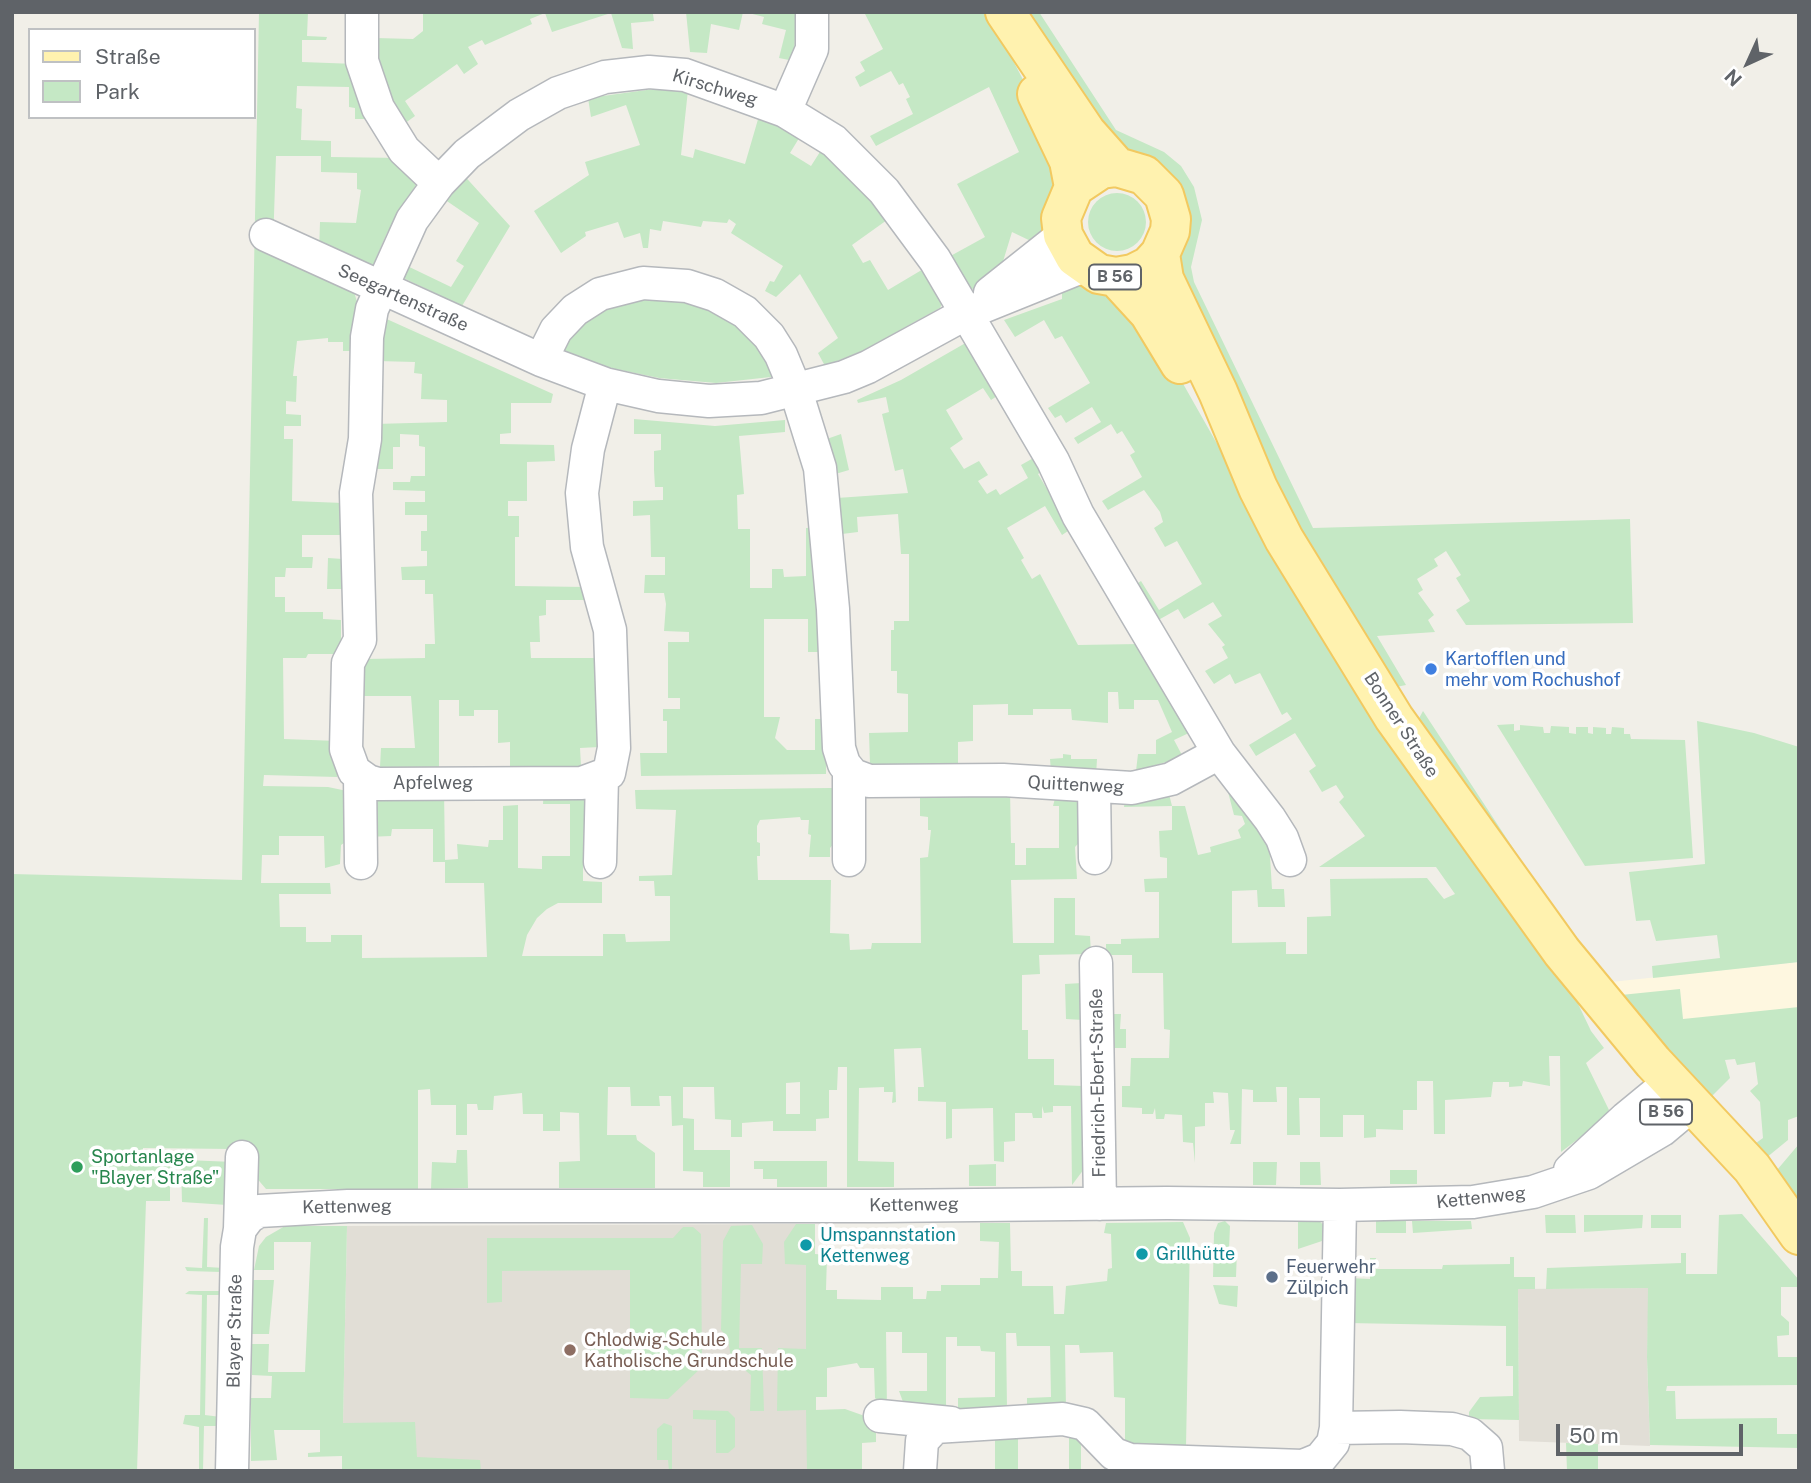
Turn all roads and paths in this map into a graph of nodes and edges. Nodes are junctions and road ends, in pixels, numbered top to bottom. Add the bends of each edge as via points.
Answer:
1 (362, 12) edge
2 (812, 12) edge
3 (1003, 12) edge
4 (785, 111) junction
5 (1117, 167) junction
6 (439, 183) junction
7 (1074, 187) junction
8 (266, 235) dead end
9 (1063, 235) junction
10 (1160, 254) junction
11 (1100, 272) junction
12 (380, 288) junction
13 (965, 314) junction
14 (541, 360) junction
15 (605, 384) junction
16 (796, 391) junction
17 (1258, 488) junction
18 (1219, 753) junction
19 (849, 771) junction
20 (360, 776) junction
21 (602, 777) junction
22 (1094, 786) junction
23 (1095, 858) dead end
24 (849, 860) dead end
25 (1290, 860) dead end
26 (600, 862) dead end
27 (360, 863) dead end
28 (1096, 962) dead end
29 (1672, 1100) junction
30 (242, 1157) dead end
31 (1100, 1204) junction
32 (1340, 1205) junction
33 (240, 1228) junction
34 (1799, 1235) edge
35 (1799, 1250) edge
36 (880, 1416) dead end
37 (954, 1423) junction
38 (1336, 1428) junction
39 (232, 1471) edge
40 (920, 1471) edge
41 (1489, 1471) edge

1 - 6 street via 362,61 378,108 404,150
2 - 4 street via 812,49
3 - 5 main road, B 56 via 1086,132
3 - 7 main road, B 56 via 1069,161
4 - 6 street, Kirschweg via 685,75 649,72 605,77 538,104 484,140
4 - 13 street, Kirschweg via 834,141 869,173 935,260
5 - 7 main road via 1101,169
5 - 10 main road, B 56 via 1144,175 1164,195 1171,219
6 - 12 street, Kirschweg via 400,241
7 - 9 main road via 1063,210
8 - 12 street, Seegartenstraße
9 - 11 main road, B 56 via 1074,257
9 - 13 street, Seegartenstraße
10 - 11 main road, B 56 via 1133,274
10 - 17 main road, Bonner Straße / B 56 via 1164,279
11 - 13 street, Seegartenstraße
11 - 17 main road, Bonner Straße / B 56 via 1149,313
12 - 14 street, Seegartenstraße
12 - 20 street via 368,322 365,439 356,493 360,640 348,663 345,749
13 - 16 street, Seegartenstraße via 868,367
13 - 18 street via 1054,464 1077,515
14 - 15 street, Seegartenstraße
14 - 16 street via 564,320 600,294 643,283 687,286 732,304 757,323 781,355
15 - 16 street, Seegartenstraße via 709,401
15 - 21 street via 582,493 587,547 610,630 614,748 609,773
16 - 19 street via 822,480 839,748
17 - 29 main road, Bonner Straße / B 56 via 1284,539 1394,718 1562,952 1597,1028
18 - 22 street, Quittenweg via 1191,771 1151,785
18 - 25 street via 1270,819
19 - 22 street, Quittenweg via 869,781 1003,780
19 - 24 street
20 - 21 street, Apfelweg via 378,784 582,783
20 - 27 street
21 - 26 street
22 - 23 street
28 - 31 street, Friedrich-Ebert-Straße
29 - 32 street, Kettenweg via 1557,1182 1506,1199
29 - 34 main road, Bonner Straße / B 56 via 1752,1168
29 - 35 main road, Bonner Straße / B 56
30 - 33 street, Blayer Straße
31 - 32 street, Kettenweg
31 - 33 street, Kettenweg via 348,1206 269,1209 249,1217
32 - 38 street
33 - 39 street, Blayer Straße
36 - 37 street
37 - 38 street via 1063,1419 1085,1424 1114,1454 1130,1460 1303,1466 1326,1454
37 - 40 street via 935,1427 924,1437
38 - 41 street via 1452,1429 1470,1434 1486,1448

